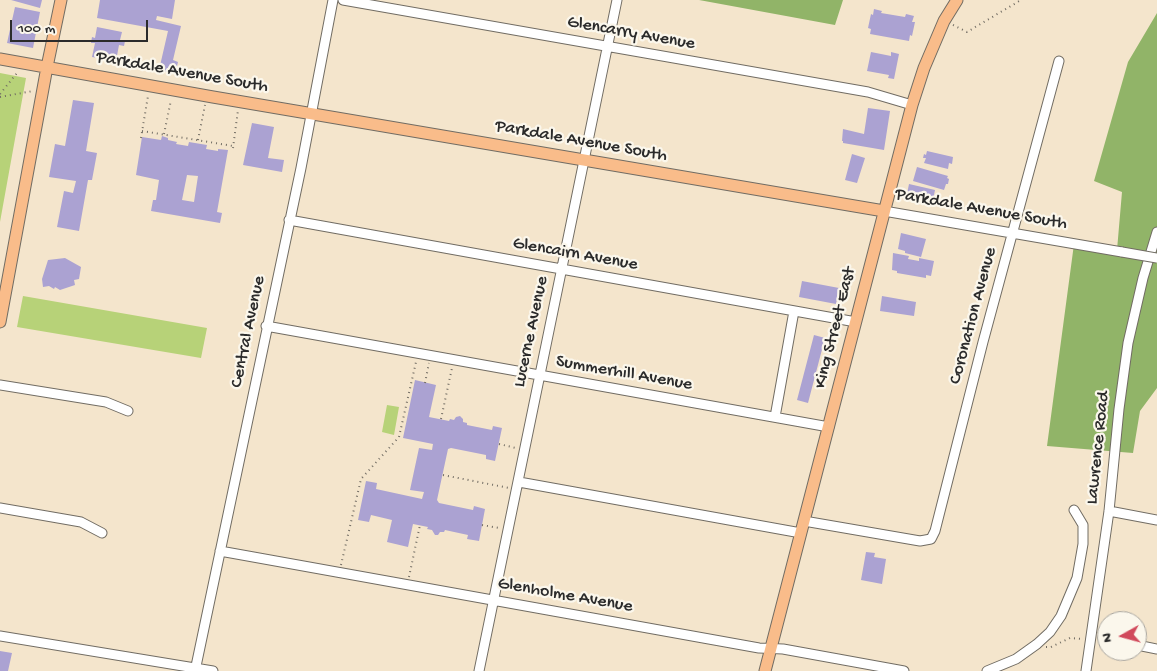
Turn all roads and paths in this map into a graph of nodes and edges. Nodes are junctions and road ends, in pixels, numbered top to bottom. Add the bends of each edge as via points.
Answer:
1 (61, 0) edge
2 (333, 0) edge
3 (343, 0) edge
4 (617, 0) edge
5 (957, 0) edge
6 (1020, 0) edge
7 (944, 21) junction
8 (608, 46) junction
9 (0, 59) edge
10 (1059, 60) dead end
11 (23, 63) junction
12 (47, 67) junction
13 (150, 85) junction
14 (173, 89) junction
15 (42, 91) junction
16 (0, 96) edge
17 (207, 96) junction
18 (239, 101) junction
19 (912, 105) junction
20 (311, 114) junction
21 (142, 130) junction
22 (164, 134) junction
23 (141, 138) dead end
24 (198, 140) junction
25 (585, 161) junction
26 (884, 211) junction
27 (289, 220) junction
28 (1157, 232) edge
29 (1013, 234) junction
30 (1157, 258) edge
31 (562, 269) junction
32 (794, 311) junction
33 (0, 322) edge
34 (856, 322) junction
35 (266, 326) junction
36 (418, 353) junction
37 (431, 355) junction
38 (453, 359) junction
39 (540, 375) junction
40 (425, 382) dead end
41 (0, 386) edge
42 (128, 411) dead end
43 (775, 417) junction
44 (441, 420) dead end
45 (829, 427) junction
46 (499, 444) dead end
47 (525, 450) junction
48 (443, 474) dead end
49 (518, 486) junction
50 (0, 508) edge
51 (1074, 510) dead end
52 (1109, 511) junction
53 (1157, 520) edge
54 (420, 525) dead end
55 (482, 525) dead end
56 (803, 527) junction
57 (509, 530) junction
58 (102, 533) dead end
59 (220, 551) junction
60 (340, 572) junction
61 (407, 584) junction
62 (494, 599) junction
63 (0, 636) edge
64 (1091, 640) junction
65 (1097, 640) edge
66 (1037, 644) junction
67 (771, 648) junction
68 (195, 669) edge
69 (213, 671) edge
70 (479, 671) edge
71 (765, 671) edge
72 (904, 671) edge
73 (987, 671) edge
74 (1086, 671) edge

1 - 12 main road
2 - 20 street, Central Avenue
3 - 8 street, Glencarry Avenue
4 - 8 street, Lucerne Avenue
5 - 7 main road, King Street East
6 - 7 path via 967,32
7 - 19 main road, King Street East
8 - 19 street, Glencarry Avenue via 868,92
8 - 25 street, Lucerne Avenue
9 - 11 main road, Parkdale Avenue South
10 - 29 street, Coronation Avenue
11 - 12 main road, Parkdale Avenue South
11 - 16 path
12 - 13 main road, Parkdale Avenue South
12 - 15 main road
13 - 14 main road, Parkdale Avenue South
13 - 21 path
14 - 17 main road, Parkdale Avenue South
14 - 22 path
15 - 16 path
15 - 33 main road
17 - 18 main road, Parkdale Avenue South
17 - 24 path
18 - 20 main road, Parkdale Avenue South
18 - 24 path via 233,147
19 - 26 main road, King Street East
20 - 25 main road, Parkdale Avenue South
20 - 27 street, Central Avenue
21 - 22 path
21 - 23 path
22 - 24 path
25 - 26 main road, Parkdale Avenue South
25 - 31 street, Lucerne Avenue
26 - 29 street, Parkdale Avenue South
26 - 34 main road, King Street East
27 - 31 street, Glencairn Avenue
27 - 35 street, Central Avenue
28 - 52 street, Lawrence Road via 1128,343
29 - 30 street, Parkdale Avenue South, bridge
29 - 56 street, Coronation Avenue via 931,539 920,541
31 - 32 street, Glencairn Avenue
31 - 39 street, Lucerne Avenue
32 - 34 street, Glencairn Avenue
32 - 43 street
34 - 45 main road, King Street East
35 - 36 street, Summerhill Avenue
35 - 59 street, Central Avenue
36 - 37 street, Summerhill Avenue
36 - 60 path via 399,437 361,479
37 - 38 street, Summerhill Avenue
37 - 40 path
38 - 39 street, Summerhill Avenue
38 - 44 path
39 - 43 street, Summerhill Avenue
39 - 47 street, Lucerne Avenue
41 - 42 street via 106,402
43 - 45 street, Summerhill Avenue
45 - 56 main road, King Street East
46 - 47 path
47 - 49 street, Lucerne Avenue
48 - 49 path
49 - 56 street
49 - 57 street, Lucerne Avenue
50 - 58 street via 81,522
51 - 66 street via 1083,525 1077,578 1062,616
52 - 53 street
52 - 64 street, Lawrence Road
54 - 61 path
55 - 57 path
56 - 67 main road, King Street East
57 - 62 street, Lucerne Avenue
59 - 60 street, Glenholme Avenue
59 - 68 street, Central Avenue
60 - 61 street, Glenholme Avenue
61 - 62 street, Glenholme Avenue
62 - 67 street, Glenholme Avenue
62 - 70 street, Lucerne Avenue
63 - 68 street
64 - 65 path
64 - 66 path via 1070,638 1045,648
64 - 74 street, Lawrence Road
66 - 73 street via 1016,659
67 - 71 main road, King Street East
67 - 72 street, Glenholme Avenue
68 - 69 street

